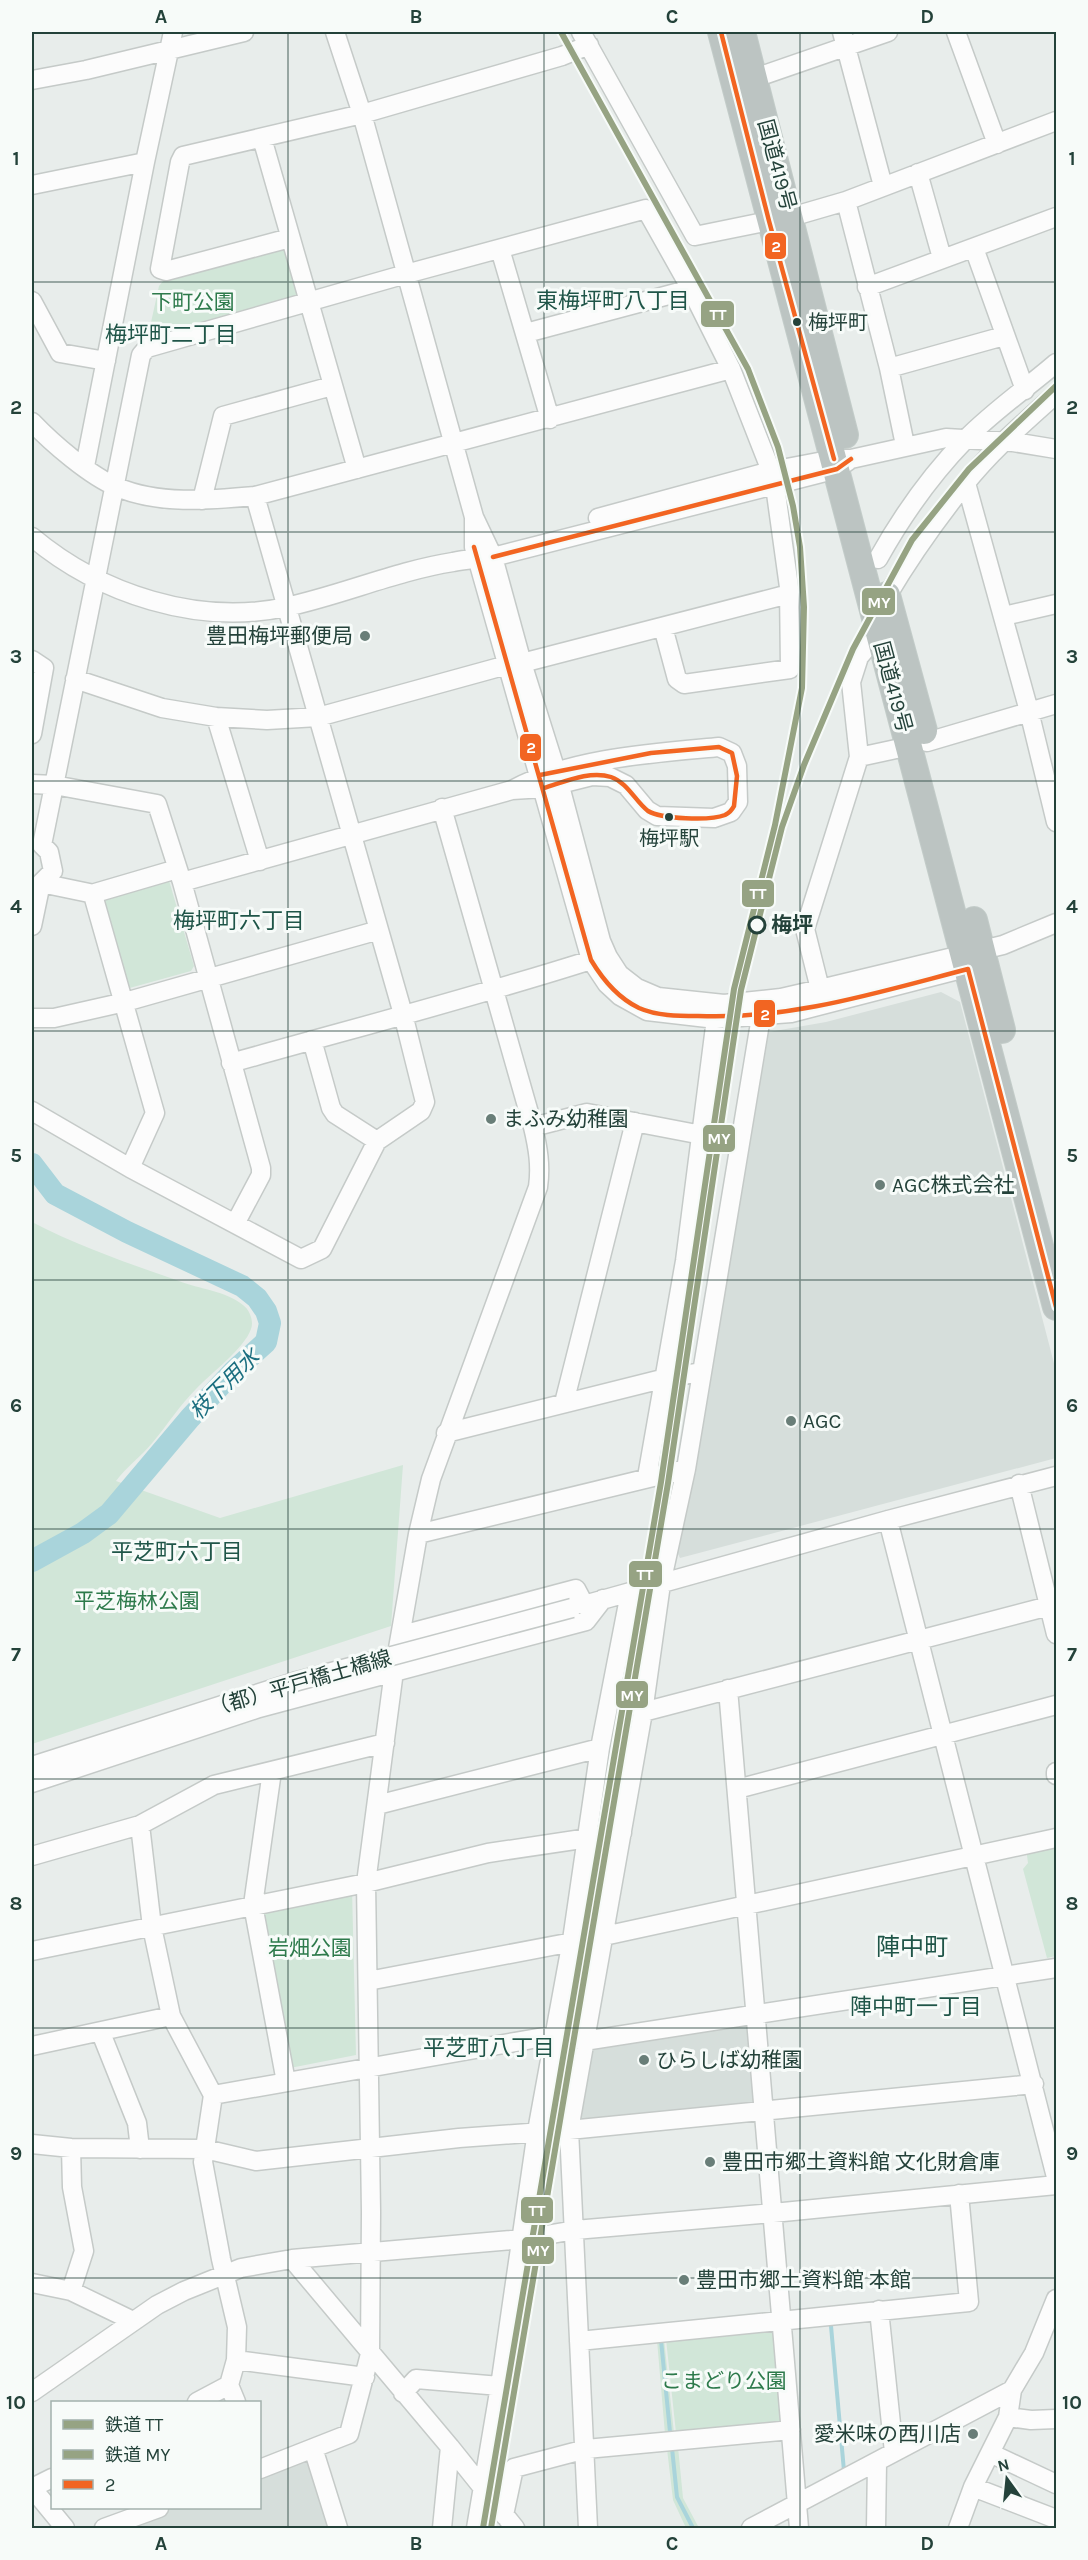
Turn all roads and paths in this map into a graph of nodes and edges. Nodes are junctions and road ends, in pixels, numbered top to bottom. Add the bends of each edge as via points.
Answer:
1 (174, 32) edge
2 (244, 32) edge
3 (335, 32) edge
4 (721, 32) edge
5 (742, 32) edge
6 (888, 32) edge
7 (956, 32) edge
8 (585, 38) edge
9 (844, 39) edge
10 (170, 50) junction
11 (755, 78) junction
12 (32, 80) edge
13 (362, 114) junction
14 (1056, 121) edge
15 (262, 138) junction
16 (997, 144) junction
17 (145, 162) junction
18 (918, 173) junction
19 (32, 185) edge
20 (883, 186) junction
21 (846, 201) junction
22 (780, 219) junction
23 (1055, 221) edge
24 (290, 238) junction
25 (974, 248) junction
26 (500, 249) junction
27 (942, 258) junction
28 (406, 274) junction
29 (867, 287) junction
30 (691, 289) junction
31 (32, 301) edge
32 (309, 303) junction
33 (526, 333) junction
34 (1004, 336) junction
35 (106, 361) junction
36 (1056, 363) edge
37 (889, 368) junction
38 (731, 369) junction
39 (332, 386) junction
40 (1025, 390) junction
41 (1056, 394) edge
42 (550, 419) junction
43 (32, 422) edge
44 (966, 439) junction
45 (454, 442) junction
46 (1004, 442) junction
47 (905, 445) junction
48 (1056, 450) edge
49 (840, 462) junction
50 (85, 466) junction
51 (357, 469) junction
52 (773, 478) junction
53 (966, 483) junction
54 (116, 487) junction
55 (255, 496) junction
56 (202, 500) junction
57 (32, 537) edge
58 (484, 552) junction
59 (878, 559) junction
60 (96, 580) junction
61 (789, 594) junction
62 (887, 596) junction
63 (1056, 604) edge
64 (286, 607) junction
65 (1004, 616) junction
66 (663, 627) junction
67 (880, 639) junction
68 (32, 660) edge
69 (515, 664) junction
70 (75, 679) junction
71 (1056, 704) edge
72 (1029, 711) junction
73 (216, 717) junction
74 (318, 717) junction
75 (32, 734) edge
76 (919, 744) junction
77 (859, 757) junction
78 (549, 780) junction
79 (32, 784) edge
80 (54, 785) junction
81 (442, 808) junction
82 (1056, 817) edge
83 (351, 835) junction
84 (260, 861) junction
85 (180, 876) junction
86 (41, 883) junction
87 (94, 894) junction
88 (1056, 923) edge
89 (32, 926) edge
90 (379, 930) junction
91 (980, 955) junction
92 (591, 960) junction
93 (207, 978) junction
94 (820, 989) junction
95 (495, 990) junction
96 (125, 1002) junction
97 (403, 1014) junction
98 (761, 1017) junction
99 (32, 1018) edge
100 (716, 1019) junction
101 (312, 1040) junction
102 (231, 1063) junction
103 (32, 1111) edge
104 (635, 1122) junction
105 (533, 1127) junction
106 (702, 1135) junction
107 (377, 1141) junction
108 (130, 1168) junction
109 (235, 1224) junction
110 (1056, 1239) edge
111 (1056, 1307) edge
112 (702, 1372) junction
113 (666, 1378) junction
114 (564, 1403) junction
115 (446, 1433) junction
116 (686, 1469) junction
117 (1056, 1476) edge
118 (647, 1477) junction
119 (1019, 1484) junction
120 (888, 1520) junction
121 (418, 1534) junction
122 (662, 1584) junction
123 (630, 1593) junction
124 (603, 1599) junction
125 (1049, 1606) junction
126 (578, 1607) junction
127 (1056, 1634) edge
128 (402, 1635) junction
129 (919, 1640) junction
130 (394, 1671) junction
131 (728, 1689) junction
132 (1056, 1705) edge
133 (643, 1712) junction
134 (942, 1736) junction
135 (385, 1743) junction
136 (600, 1748) junction
137 (32, 1766) edge
138 (272, 1771) junction
139 (32, 1783) edge
140 (737, 1789) junction
141 (376, 1805) junction
142 (140, 1825) junction
143 (622, 1833) junction
144 (586, 1838) junction
145 (1056, 1838) edge
146 (32, 1856) edge
147 (974, 1856) junction
148 (366, 1883) junction
149 (253, 1905) junction
150 (746, 1905) junction
151 (152, 1927) junction
152 (604, 1936) junction
153 (572, 1940) junction
154 (32, 1951) edge
155 (1056, 1968) edge
156 (1005, 1976) junction
157 (368, 1982) junction
158 (756, 2015) junction
159 (171, 2016) junction
160 (101, 2033) junction
161 (555, 2035) junction
162 (584, 2041) junction
163 (32, 2046) edge
164 (369, 2067) junction
165 (286, 2082) junction
166 (1034, 2084) junction
167 (213, 2095) junction
168 (765, 2110) junction
169 (569, 2130) junction
170 (537, 2131) junction
171 (32, 2144) edge
172 (70, 2148) junction
173 (140, 2149) junction
174 (205, 2149) junction
175 (370, 2149) junction
176 (1056, 2177) edge
177 (1056, 2185) edge
178 (959, 2194) junction
179 (773, 2213) junction
180 (575, 2230) junction
181 (523, 2239) junction
182 (372, 2251) junction
183 (292, 2259) junction
184 (225, 2274) junction
185 (32, 2283) edge
186 (71, 2290) junction
187 (1056, 2299) edge
188 (879, 2310) junction
189 (782, 2319) junction
190 (133, 2320) junction
191 (579, 2341) junction
192 (370, 2354) junction
193 (236, 2360) junction
194 (365, 2377) junction
195 (229, 2385) junction
196 (500, 2386) junction
197 (1012, 2390) junction
198 (32, 2392) edge
199 (403, 2393) junction
200 (201, 2401) edge
201 (235, 2401) edge
202 (1008, 2417) junction
203 (1056, 2419) edge
204 (791, 2430) junction
205 (450, 2447) junction
206 (313, 2448) junction
207 (586, 2449) junction
208 (894, 2452) junction
209 (990, 2453) junction
210 (877, 2463) junction
211 (261, 2469) edge
212 (51, 2478) edge
213 (1056, 2484) edge
214 (973, 2487) junction
215 (32, 2488) edge
216 (483, 2489) junction
217 (797, 2503) junction
218 (156, 2509) edge
219 (1056, 2519) edge
220 (509, 2522) edge
221 (64, 2529) edge
222 (104, 2529) edge
223 (338, 2529) edge
224 (442, 2529) edge
225 (476, 2529) edge
226 (588, 2529) edge
227 (751, 2529) edge
228 (799, 2529) edge
229 (876, 2529) edge
230 (958, 2529) edge

1 - 10 street
2 - 10 street
3 - 13 street
4 - 22 highway, 国道419号
5 - 11 highway, 国道419号
6 - 9 street
7 - 16 street
8 - 13 street via 562,56
8 - 22 street via 695,237
9 - 11 street
9 - 20 street
10 - 12 street
10 - 17 street
11 - 22 highway, 国道419号
13 - 15 street
13 - 28 street
14 - 16 street
15 - 24 street
15 - 24 street via 183,156 160,269 166,271
16 - 18 street
17 - 19 street
17 - 35 street
18 - 20 street
18 - 27 street
20 - 21 street
21 - 22 street
21 - 29 street
22 - 49 highway, 国道419号
23 - 25 street
24 - 32 street
25 - 27 street
25 - 34 street
26 - 28 street
26 - 30 street via 646,209
26 - 33 street
27 - 29 street
28 - 32 street
28 - 45 street
29 - 37 street
30 - 33 street
30 - 38 street
31 - 35 street via 60,353
32 - 39 street
32 - 54 street via 147,348 141,355
33 - 42 street
34 - 37 street
34 - 40 street
35 - 50 street
36 - 40 street
37 - 47 street
38 - 42 street
38 - 52 street
39 - 51 street
39 - 56 street via 223,416
40 - 44 street
41 - 46 street
42 - 45 street
43 - 50 street
44 - 46 street
44 - 47 street
44 - 59 street via 915,501
45 - 51 street
45 - 58 street
46 - 48 street
46 - 53 street
47 - 49 street
49 - 52 street
49 - 59 highway, 国道419号
49 - 67 highway, 国道419号
50 - 54 street
51 - 55 street
52 - 58 street
52 - 61 street
53 - 62 street via 911,555
53 - 65 street
54 - 56 street
54 - 60 street
55 - 56 street
55 - 64 street
57 - 60 street
58 - 64 street
58 - 69 street
59 - 62 highway, 国道419号
60 - 64 street via 154,602 199,610 246,612
60 - 70 street
61 - 66 street
61 - 66 street via 790,669 783,672 684,684 677,679
62 - 76 highway, 国道419号
63 - 65 street
64 - 74 street
65 - 72 street
66 - 69 street
67 - 76 highway, 国道419号
67 - 77 street via 859,657 851,682
68 - 75 street via 44,668
69 - 74 street
69 - 78 street
70 - 73 street via 162,708
70 - 80 street
71 - 72 street
72 - 76 street
72 - 82 street
73 - 74 street
73 - 84 street
74 - 83 street
76 - 77 street
76 - 91 highway, 国道419号
77 - 94 street via 805,929
78 - 78 street via 651,753 719,747 732,753 737,766 738,802 731,812 714,818 657,816 626,785 610,777
78 - 81 street
78 - 92 street
78 - 94 street via 601,942 619,974 637,988 658,997 724,1004
79 - 80 street
80 - 85 street via 157,804
80 - 86 street via 42,845 50,852 53,871
81 - 83 street
81 - 95 street
83 - 84 street
83 - 90 street
84 - 85 street
85 - 87 street
85 - 93 street
86 - 87 street
86 - 89 street
87 - 96 street
88 - 91 street
90 - 93 street
90 - 97 street
91 - 94 street
91 - 98 street via 823,1006
91 - 110 highway, 国道419号
91 - 111 highway, 国道419号
92 - 95 street
92 - 100 street via 620,996 647,1011
93 - 96 street
93 - 102 street
95 - 97 street
95 - 105 street
96 - 99 street via 54,1018
96 - 108 street via 156,1113
97 - 101 street
97 - 107 street via 425,1102 421,1111
98 - 100 street
98 - 112 street
100 - 106 street
101 - 102 street
101 - 107 street via 331,1108
102 - 109 street via 261,1168
103 - 108 street
104 - 105 street via 587,1113
104 - 106 street
104 - 114 street
105 - 115 street via 540,1157 538,1187
106 - 113 street
107 - 109 street via 322,1249 301,1259
108 - 109 street
112 - 113 street
112 - 116 street
113 - 114 street
113 - 118 street
114 - 115 street
115 - 121 street
116 - 118 street
116 - 122 street
117 - 119 street, （都）平戸橋土橋線
118 - 121 street
119 - 120 street, （都）平戸橋土橋線
119 - 125 street
120 - 122 street, （都）平戸橋土橋線
120 - 129 street
121 - 128 street
122 - 123 street, （都）平戸橋土橋線
122 - 133 street
123 - 124 street, （都）平戸橋土橋線
123 - 136 street
124 - 126 street, （都）平戸橋土橋線
124 - 130 street via 586,1621
125 - 127 street
125 - 129 street
126 - 128 street via 576,1589
126 - 137 street, （都）平戸橋土橋線, bridge via 294,1682
128 - 130 street
129 - 131 street
129 - 134 street
130 - 135 street
130 - 139 street via 259,1708
131 - 133 street
131 - 140 street
132 - 134 street
133 - 143 street
134 - 140 street
134 - 147 street
135 - 138 street
135 - 141 street
136 - 141 street
136 - 144 street
138 - 142 street via 214,1785
138 - 149 street
140 - 150 street
141 - 148 street
142 - 146 street
142 - 151 street
143 - 144 street
143 - 152 street
144 - 148 street via 488,1853
144 - 153 street
145 - 147 street
147 - 150 street
147 - 156 street
148 - 149 street
148 - 157 street
149 - 151 street
149 - 165 street
150 - 152 street
150 - 158 street
151 - 154 street
151 - 159 street
152 - 153 street
152 - 162 street
153 - 157 street
153 - 161 street
155 - 156 street
156 - 158 street
156 - 166 street
157 - 164 street
158 - 162 street
158 - 168 street
159 - 160 street
159 - 167 street
160 - 163 street
160 - 173 street via 137,2123
161 - 162 street
161 - 164 street
161 - 170 street
162 - 169 street
164 - 165 street
164 - 175 street
165 - 167 street
166 - 168 street
166 - 176 street
167 - 174 street
168 - 169 street
168 - 179 street
169 - 170 street
169 - 180 street
170 - 175 street
170 - 181 street
171 - 172 street
172 - 173 street
172 - 186 street via 72,2187 84,2251
173 - 174 street
174 - 175 street via 256,2161
174 - 184 street via 203,2162
175 - 182 street
177 - 178 street
178 - 179 street
178 - 188 street via 969,2302
179 - 180 street
179 - 189 street
180 - 181 street
180 - 191 street
181 - 182 street
181 - 196 street
182 - 183 street
182 - 192 street
183 - 184 street
183 - 192 street
184 - 190 street via 184,2291
184 - 193 street via 237,2327
185 - 186 street
186 - 190 street
187 - 197 street via 1034,2353
188 - 189 street
188 - 208 street
189 - 191 street
189 - 204 street
190 - 198 street
191 - 207 street
192 - 194 street
192 - 199 street
193 - 194 street
193 - 195 street
194 - 206 street via 349,2434
195 - 200 street
195 - 201 street
196 - 199 street via 416,2379
196 - 216 street
197 - 202 street
197 - 208 street
199 - 205 street
202 - 203 street
202 - 209 street
204 - 207 street
204 - 217 street
205 - 216 street
205 - 224 street
206 - 211 street
206 - 223 street
207 - 220 street via 514,2468
207 - 226 street
208 - 210 street
209 - 213 street
209 - 214 street
210 - 217 street
210 - 229 street
212 - 215 street
214 - 219 street
214 - 230 street
215 - 221 street
216 - 220 street
216 - 225 street
217 - 227 street
217 - 228 street
218 - 222 street

